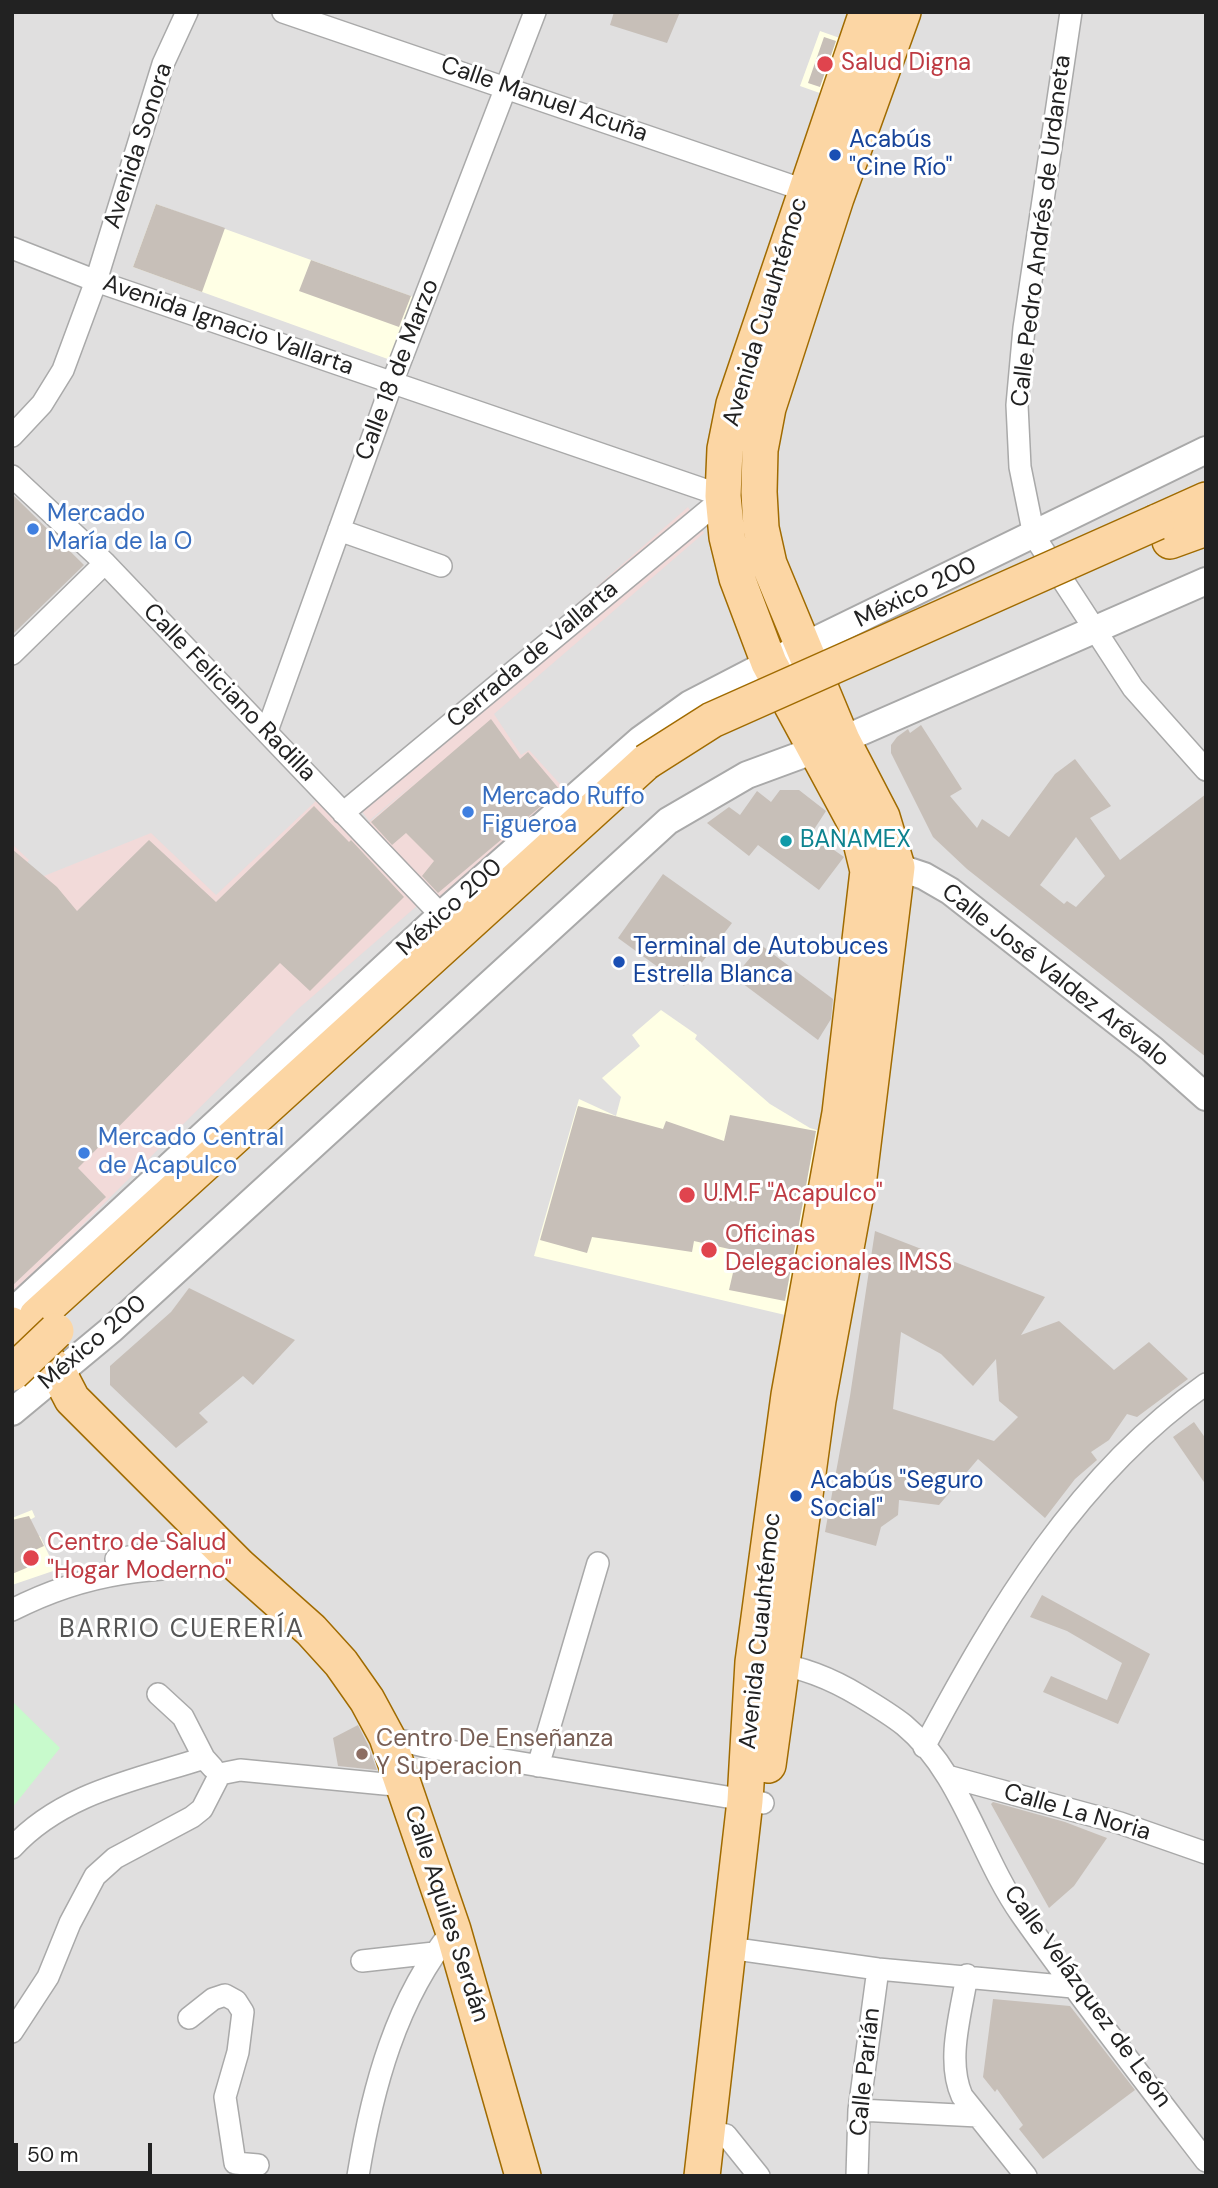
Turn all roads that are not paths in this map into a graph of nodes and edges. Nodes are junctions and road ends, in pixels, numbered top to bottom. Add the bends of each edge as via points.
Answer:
1 (187, 12) edge
2 (283, 12) edge
3 (535, 12) edge
4 (867, 12) edge
5 (903, 12) edge
6 (1071, 12) edge
7 (507, 87) junction
8 (804, 190) junction
9 (12, 248) edge
10 (96, 281) junction
11 (392, 383) junction
12 (12, 436) edge
13 (1206, 450) edge
14 (12, 476) edge
15 (723, 497) junction
16 (1206, 500) edge
17 (1206, 528) edge
18 (339, 530) junction
19 (1163, 532) junction
20 (1034, 536) junction
21 (105, 564) junction
22 (441, 566) dead end
23 (1206, 581) edge
24 (1093, 631) junction
25 (802, 648) junction
26 (12, 654) edge
27 (769, 663) junction
28 (267, 731) junction
29 (828, 746) junction
30 (1206, 770) edge
31 (343, 813) junction
32 (897, 867) junction
33 (441, 915) junction
34 (1206, 1097) edge
35 (29, 1321) edge
36 (12, 1340) edge
37 (12, 1358) edge
38 (46, 1382) edge
39 (1206, 1384) edge
40 (12, 1412) edge
41 (231, 1558) junction
42 (598, 1563) dead end
43 (12, 1594) edge
44 (12, 1610) edge
45 (767, 1663) junction
46 (158, 1694) dead end
47 (387, 1737) junction
48 (924, 1747) junction
49 (204, 1758) junction
50 (538, 1766) junction
51 (220, 1774) junction
52 (947, 1776) junction
53 (405, 1786) junction
54 (754, 1802) junction
55 (12, 1847) edge
56 (1206, 1853) edge
57 (444, 1942) junction
58 (737, 1949) junction
59 (362, 1961) dead end
60 (878, 1969) junction
61 (967, 1976) junction
62 (1073, 1986) junction
63 (189, 2018) dead end
64 (12, 2032) edge
65 (859, 2110) junction
66 (978, 2116) junction
67 (717, 2133) junction
68 (1206, 2161) edge
69 (258, 2165) dead end
70 (231, 2170) edge
71 (516, 2174) edge
72 (358, 2176) edge
73 (702, 2176) edge
74 (722, 2176) edge
75 (758, 2176) edge
76 (857, 2176) edge
77 (1026, 2176) edge

1 - 10 street, Avenida Sonora via 159,76
2 - 7 street, Calle Manuel Acuña
3 - 7 street, Calle 18 de Marzo
4 - 8 main road, Avenida Cuauhtémoc
5 - 25 main road, Avenida Cuauhtémoc via 768,408 760,450 761,528 769,564
6 - 20 street, Calle Pedro Andrés de Urdaneta via 1024,327 1017,405 1020,467
7 - 8 street, Calle Manuel Acuña
7 - 11 street, Calle 18 de Marzo
8 - 15 main road, Avenida Cuauhtémoc via 734,404 725,449
9 - 10 street, Avenida Ignacio Vallarta
10 - 11 street, Avenida Ignacio Vallarta
10 - 12 street, Avenida Sonora via 62,370 42,404
11 - 15 street, Avenida Ignacio Vallarta
11 - 18 street, Calle 18 de Marzo
13 - 20 street, México 200
14 - 21 street, Calle Feliciano Radilla
15 - 27 main road, Avenida Cuauhtémoc via 737,578
15 - 31 street, Cerrada de Vallarta
16 - 19 main road
17 - 19 main road
18 - 22 street
18 - 28 street, Calle 18 de Marzo
19 - 35 main road, México 200, bridge via 712,720
20 - 24 street, Calle Pedro Andrés de Urdaneta
20 - 25 street, México 200
21 - 26 street
21 - 28 street, Calle Feliciano Radilla
23 - 24 street, México 200
24 - 29 street, México 200
24 - 30 street, Calle Pedro Andrés de Urdaneta via 1133,688
25 - 27 street, México 200
25 - 29 main road, Avenida Cuauhtémoc
27 - 29 main road, Avenida Cuauhtémoc
27 - 33 street, México 200 via 690,704 640,740
28 - 31 street, Calle Feliciano Radilla
29 - 32 main road, Avenida Cuauhtémoc via 882,817
29 - 38 street, México 200 via 747,775 668,821 122,1320
29 - 45 main road, Avenida Cuauhtémoc via 857,825 868,871 840,1113 789,1395
31 - 33 street, Calle Feliciano Radilla
32 - 34 street, Calle José Valdez Arévalo via 950,891 1152,1049
32 - 45 main road, Avenida Cuauhtémoc via 859,1177
33 - 35 street, México 200
35 - 36 main road
35 - 38 main road, bridge
37 - 38 main road, Calle Aquiles Serdán
38 - 40 street, México 200
38 - 41 main road, Calle Aquiles Serdán
39 - 48 street via 1182,1400 1118,1460 1058,1526 1011,1593
41 - 43 street via 120,1558
41 - 44 street via 78,1581
41 - 47 main road, Calle Aquiles Serdán via 341,1663
42 - 50 street
45 - 48 street, Calle Velázquez de León via 809,1670 842,1685 905,1726
45 - 54 main road, Avenida Cuauhtémoc
46 - 49 street via 183,1717
47 - 50 street
47 - 53 main road, Calle Aquiles Serdán
48 - 52 street, Calle Velázquez de León
49 - 51 street
49 - 55 street via 77,1799 44,1818
50 - 54 street
51 - 53 street via 240,1770
51 - 64 street via 202,1809 115,1858 95,1876 48,1977
52 - 56 street, Calle La Noria via 1120,1823
52 - 62 street, Calle Velázquez de León via 1018,1910
53 - 57 main road, Calle Aquiles Serdán
54 - 58 main road, Avenida Cuauhtémoc
57 - 59 street
57 - 71 main road, Calle Aquiles Serdán
57 - 72 street via 376,2082
58 - 60 street
58 - 67 main road, Avenida Cuauhtémoc
60 - 61 street
60 - 65 street, Calle Parián
61 - 62 street
61 - 66 street via 954,2064 962,2096
62 - 68 street, Calle Velázquez de León
63 - 70 street via 212,1999 225,1995 243,2012 225,2097
65 - 66 street
65 - 76 street, Calle Parián
66 - 77 street
67 - 73 main road, Avenida Cuauhtémoc
67 - 74 main road, Avenida Cuauhtémoc
67 - 75 street
69 - 70 street

